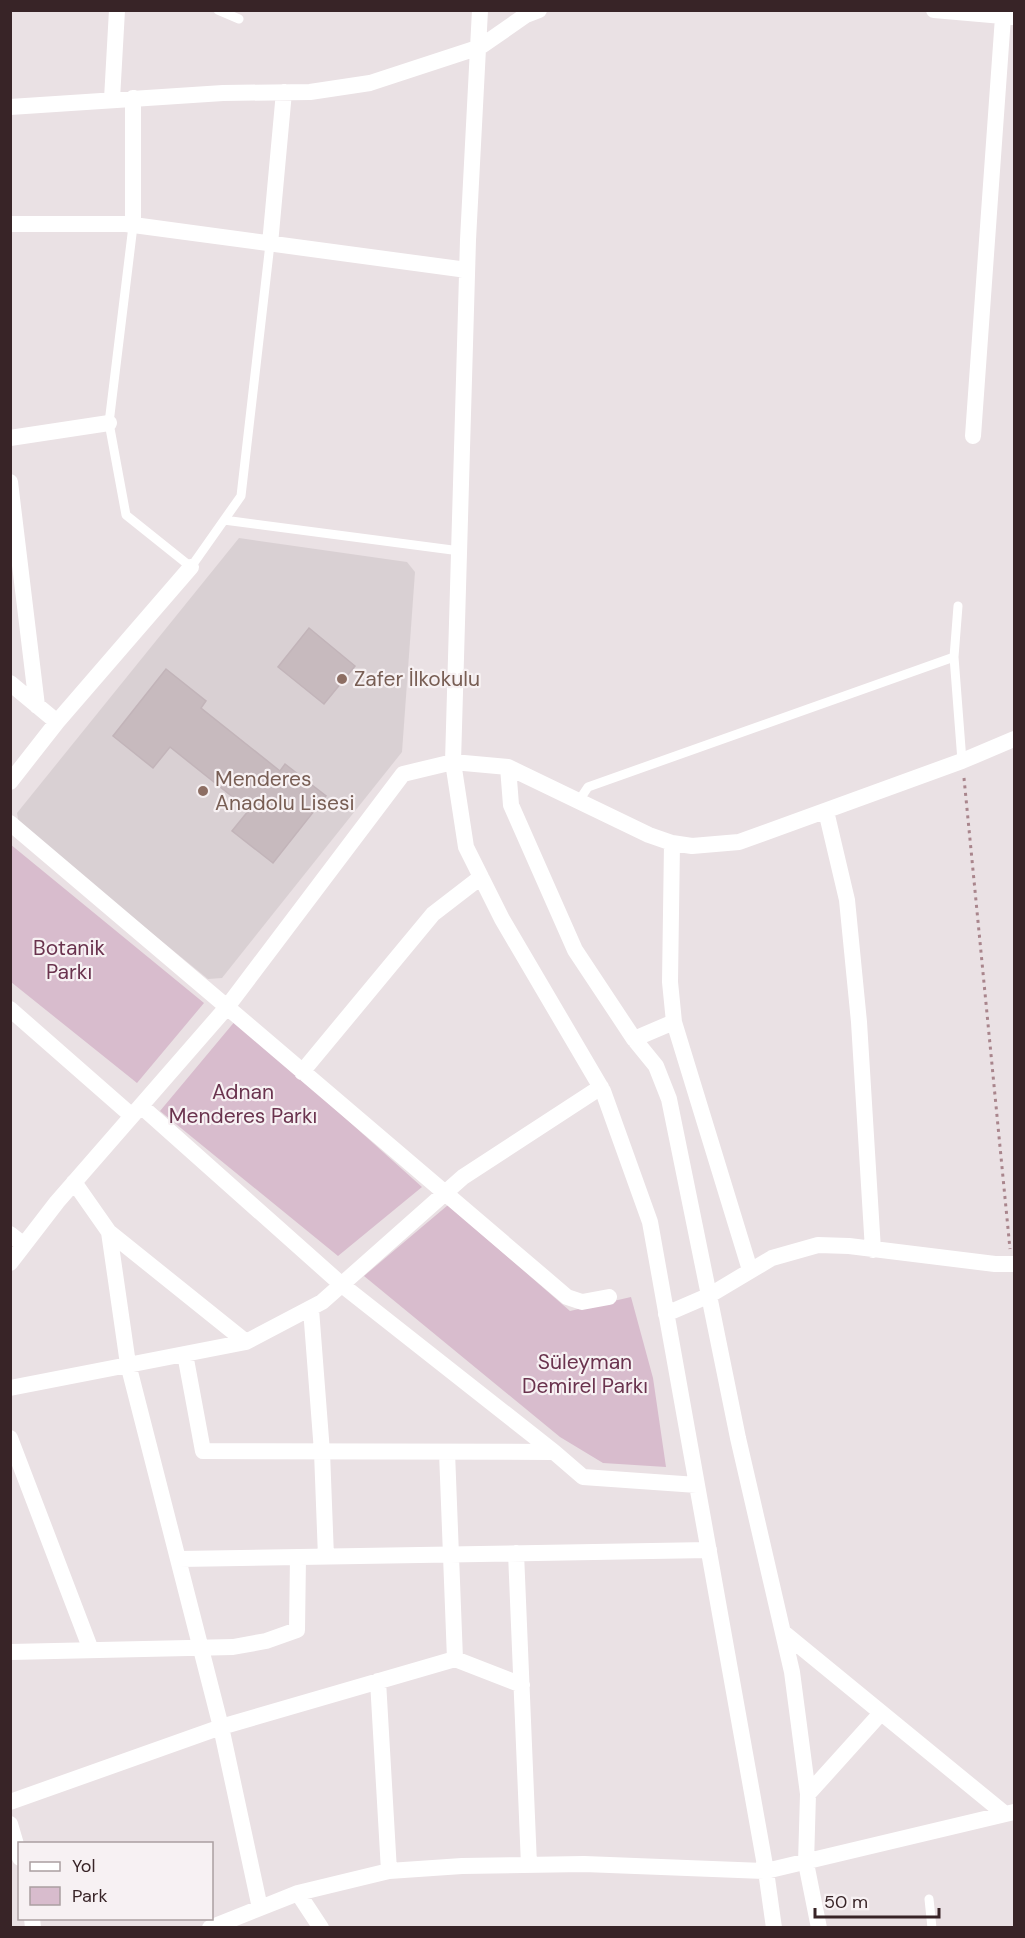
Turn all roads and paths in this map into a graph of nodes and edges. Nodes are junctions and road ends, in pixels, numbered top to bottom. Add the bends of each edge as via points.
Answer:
1 (117, 10) edge
2 (218, 10) edge
3 (480, 10) edge
4 (539, 10) edge
5 (934, 10) edge
6 (1009, 17) edge
7 (238, 19) dead end
8 (480, 47) junction
9 (284, 92) junction
10 (133, 98) junction
11 (112, 99) junction
12 (10, 107) edge
13 (10, 224) edge
14 (133, 226) junction
15 (270, 244) junction
16 (467, 270) junction
17 (109, 423) junction
18 (974, 436) dead end
19 (10, 438) edge
20 (10, 482) edge
21 (224, 520) junction
22 (460, 551) junction
23 (191, 567) junction
24 (958, 606) dead end
25 (954, 657) junction
26 (10, 683) edge
27 (37, 706) junction
28 (57, 722) junction
29 (1014, 739) edge
30 (962, 761) junction
31 (453, 762) junction
32 (508, 767) junction
33 (10, 782) edge
34 (579, 802) junction
35 (826, 811) junction
36 (10, 824) edge
37 (672, 843) junction
38 (481, 877) junction
39 (227, 1007) junction
40 (10, 1009) edge
41 (674, 1022) junction
42 (634, 1039) junction
43 (302, 1071) junction
44 (601, 1087) junction
45 (137, 1111) junction
46 (74, 1182) junction
47 (445, 1193) junction
48 (109, 1232) junction
49 (10, 1234) edge
50 (24, 1245) junction
51 (873, 1250) junction
52 (10, 1263) edge
53 (1013, 1264) edge
54 (750, 1270) junction
55 (342, 1285) junction
56 (710, 1295) junction
57 (609, 1297) dead end
58 (311, 1309) junction
59 (666, 1314) junction
60 (246, 1342) junction
61 (185, 1354) junction
62 (128, 1364) junction
63 (12, 1381) edge
64 (10, 1438) edge
65 (322, 1452) junction
66 (447, 1452) junction
67 (554, 1452) junction
68 (697, 1485) junction
69 (709, 1550) junction
70 (516, 1553) junction
71 (450, 1554) junction
72 (298, 1557) junction
73 (326, 1557) junction
74 (178, 1559) junction
75 (784, 1633) junction
76 (201, 1647) junction
77 (92, 1650) junction
78 (10, 1652) edge
79 (454, 1659) junction
80 (378, 1681) junction
81 (522, 1685) junction
82 (881, 1713) junction
83 (221, 1727) junction
84 (808, 1794) junction
85 (10, 1802) edge
86 (1010, 1813) edge
87 (10, 1824) edge
88 (18, 1851) edge
89 (806, 1863) junction
90 (530, 1865) junction
91 (389, 1871) junction
92 (766, 1871) junction
93 (298, 1893) junction
94 (929, 1899) dead end
95 (260, 1908) junction
96 (210, 1928) edge
97 (321, 1928) edge
98 (774, 1928) edge
99 (819, 1928) edge
100 (932, 1928) edge

1 - 11 street
2 - 7 lane
3 - 8 street
4 - 8 street
5 - 6 street
6 - 18 street
8 - 9 street via 370,83
8 - 16 street
9 - 10 street
9 - 15 street
10 - 11 street
10 - 14 street
11 - 12 street
13 - 14 street
14 - 15 street
14 - 17 lane
15 - 16 street
15 - 21 lane via 241,496
16 - 22 street
17 - 19 street
17 - 23 lane via 126,515
20 - 27 street
21 - 22 lane
21 - 23 lane
22 - 31 street
23 - 28 street
24 - 25 lane
25 - 30 lane
25 - 34 lane via 588,787
26 - 27 street
27 - 28 street
28 - 33 street
29 - 30 street
30 - 35 street
30 - 53 path
31 - 32 street
31 - 38 street via 466,847
31 - 39 street via 404,774
32 - 34 street
32 - 42 street via 511,805 575,950
34 - 37 street
35 - 37 street via 739,842 713,846
35 - 51 street via 847,900
36 - 39 street
37 - 41 street via 670,982
38 - 43 street via 433,914
38 - 44 street
39 - 43 street
39 - 45 street
40 - 45 street
41 - 42 street
41 - 54 street
42 - 56 street via 656,1066 669,1099
43 - 47 street
44 - 47 street via 463,1177
44 - 59 street via 650,1222
45 - 46 street
45 - 55 street
46 - 48 street
46 - 50 street
47 - 55 street
47 - 57 street via 567,1297 582,1302
48 - 60 street
48 - 62 street
49 - 50 street
50 - 52 street
51 - 53 street
51 - 54 street via 818,1245 786,1252
54 - 56 street
55 - 58 street
55 - 67 street
56 - 59 street
56 - 75 street via 738,1438
58 - 60 street
58 - 65 street
59 - 68 street
60 - 61 street
61 - 62 street
61 - 65 street via 203,1451
62 - 63 street
62 - 74 street
64 - 77 street
65 - 66 street
65 - 73 street
66 - 67 street
66 - 71 street
67 - 68 street via 583,1477
68 - 69 street
69 - 70 street
69 - 92 street
70 - 71 street
70 - 81 street
71 - 73 street
71 - 79 street
72 - 73 street
72 - 74 street
72 - 76 street via 297,1630 266,1641
74 - 76 street
75 - 82 street
75 - 84 street
76 - 77 street
76 - 83 street
77 - 78 street
79 - 80 street
79 - 81 street
80 - 83 street
80 - 91 street
81 - 90 street
82 - 84 street
82 - 86 street
83 - 85 street
83 - 95 street
84 - 89 street
86 - 89 street
87 - 88 street
89 - 92 street
89 - 99 street
90 - 91 street
90 - 92 street
91 - 93 street
92 - 98 street
93 - 95 street
93 - 97 street
94 - 100 lane
95 - 96 street

